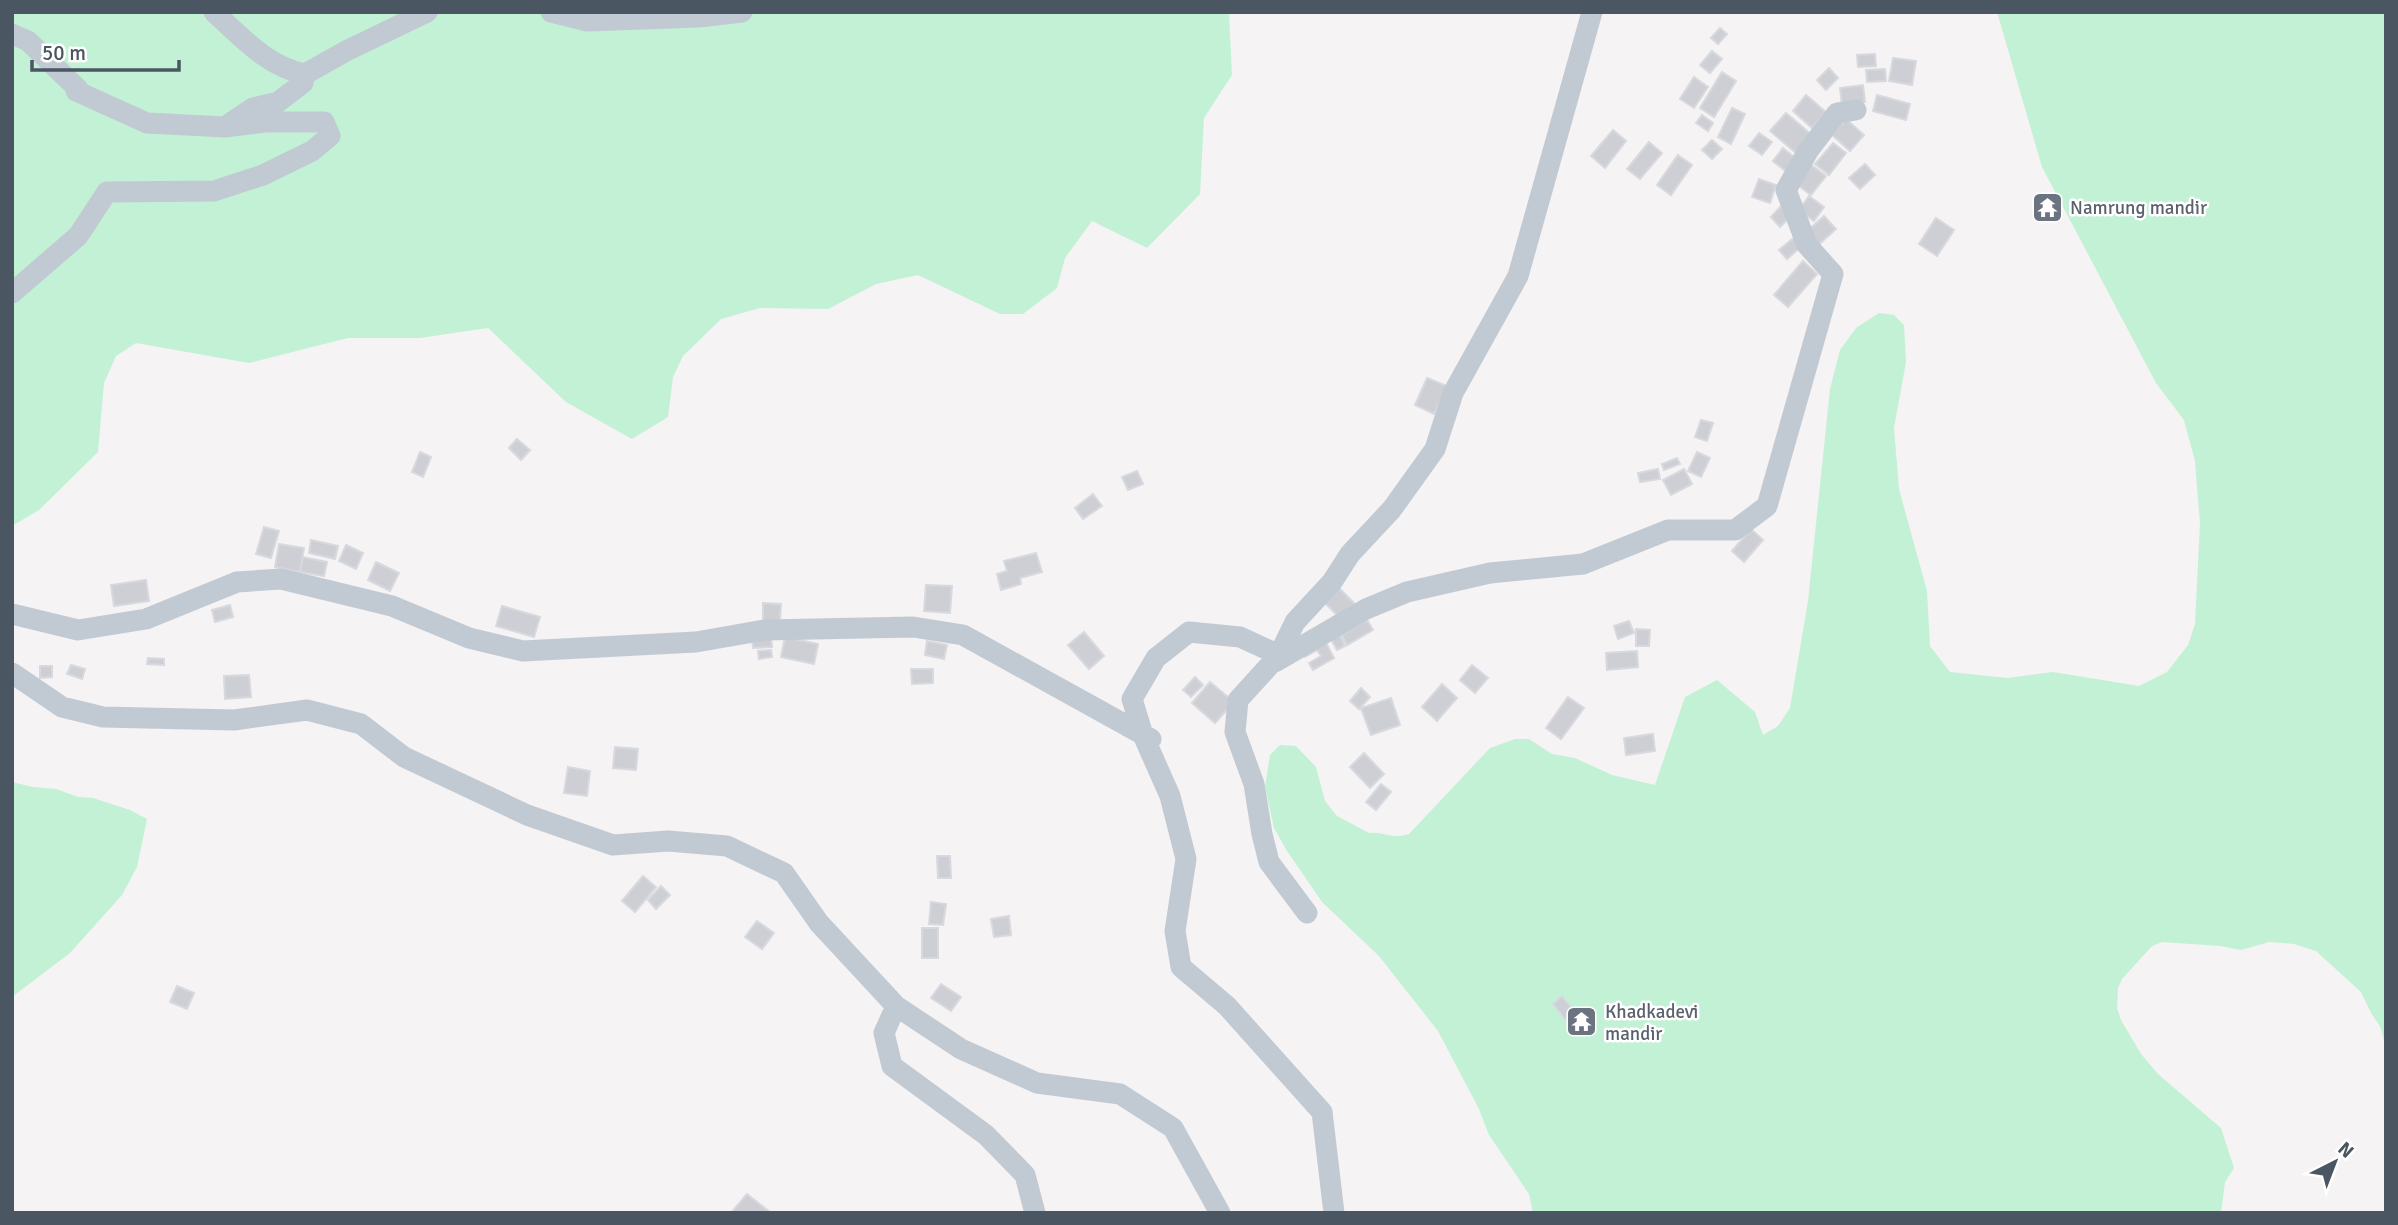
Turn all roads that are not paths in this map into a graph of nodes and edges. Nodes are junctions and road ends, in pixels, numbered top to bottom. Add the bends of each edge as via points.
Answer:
1 (214, 12) edge
2 (427, 12) edge
3 (551, 12) edge
4 (742, 12) edge
5 (1592, 12) edge
6 (12, 34) edge
7 (305, 74) junction
8 (1856, 110) dead end
9 (225, 127) junction
10 (12, 293) edge
11 (12, 614) edge
12 (1275, 660) junction
13 (12, 673) edge
14 (1147, 737) junction
15 (1307, 913) dead end
16 (895, 1006) junction
17 (1035, 1213) edge
18 (1220, 1213) edge
19 (1334, 1213) edge

1 - 7 street via 244,43 288,71
2 - 7 street
3 - 4 street via 587,21
5 - 12 street via 1518,276 1453,393 1435,449 1392,509 1295,622
6 - 9 street via 28,41 76,91 147,123
7 - 9 street via 303,83 278,102 253,108
8 - 12 street via 1837,113 1786,190 1807,245 1833,274 1767,506 1735,530 1668,530 1583,564 1490,573 1407,592 1342,621
9 - 10 street via 324,122 330,136 312,151 263,175 214,191 107,191 78,236
11 - 14 street via 78,630 146,619 237,582 281,579 392,606 469,638 523,651 696,642 764,630 913,627 963,635
12 - 14 street via 1240,637 1189,632 1156,658 1132,699
12 - 15 street via 1238,700 1235,732 1254,783 1269,862
13 - 16 street via 62,706 103,717 234,720 307,710 361,724 404,757 527,815 613,845 668,841 727,846 784,873 820,923
14 - 19 street via 1170,796 1186,859 1175,931 1181,967 1227,1006 1322,1112
16 - 17 street via 884,1034 892,1066 986,1135 1025,1175
16 - 18 street via 961,1049 1037,1083 1120,1094 1173,1128

